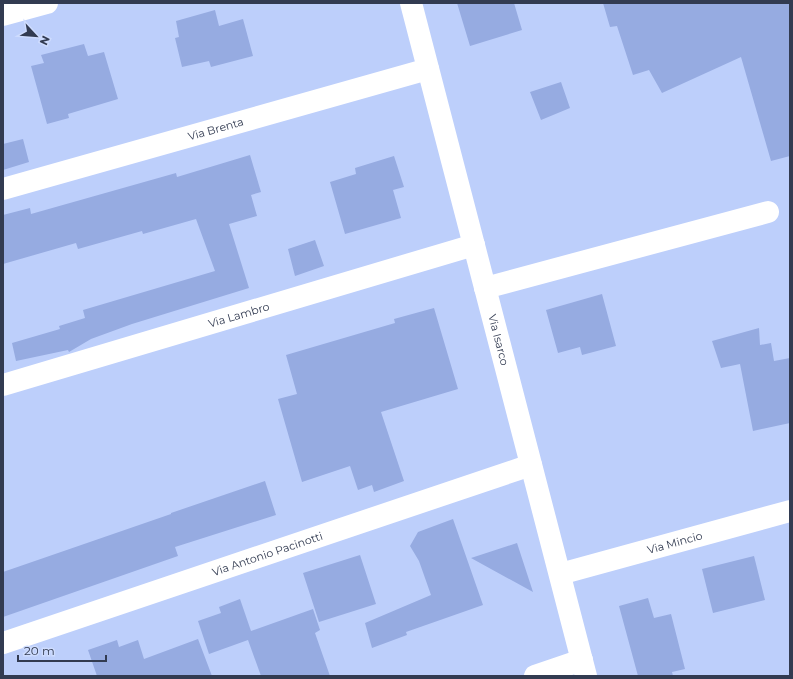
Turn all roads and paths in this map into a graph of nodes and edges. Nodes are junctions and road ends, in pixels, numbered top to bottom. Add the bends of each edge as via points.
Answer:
1 (47, 3) edge
2 (411, 3) edge
3 (3, 15) edge
4 (428, 69) junction
5 (3, 189) edge
6 (768, 212) dead end
7 (474, 245) junction
8 (485, 288) junction
9 (3, 385) edge
10 (531, 465) junction
11 (790, 511) edge
12 (560, 574) junction
13 (3, 643) edge
14 (584, 668) edge
15 (535, 676) edge

1 - 3 street
2 - 4 street, Via Isarco
4 - 5 street, Via Brenta
4 - 7 street, Via Isarco
6 - 8 street
7 - 8 street, Via Isarco
7 - 9 street, Via Lambro
8 - 10 street, Via Isarco
10 - 12 street, Via Isarco
10 - 13 street, Via Antonio Pacinotti
11 - 12 street, Via Mincio
12 - 14 street, Via Isarco
14 - 15 street

